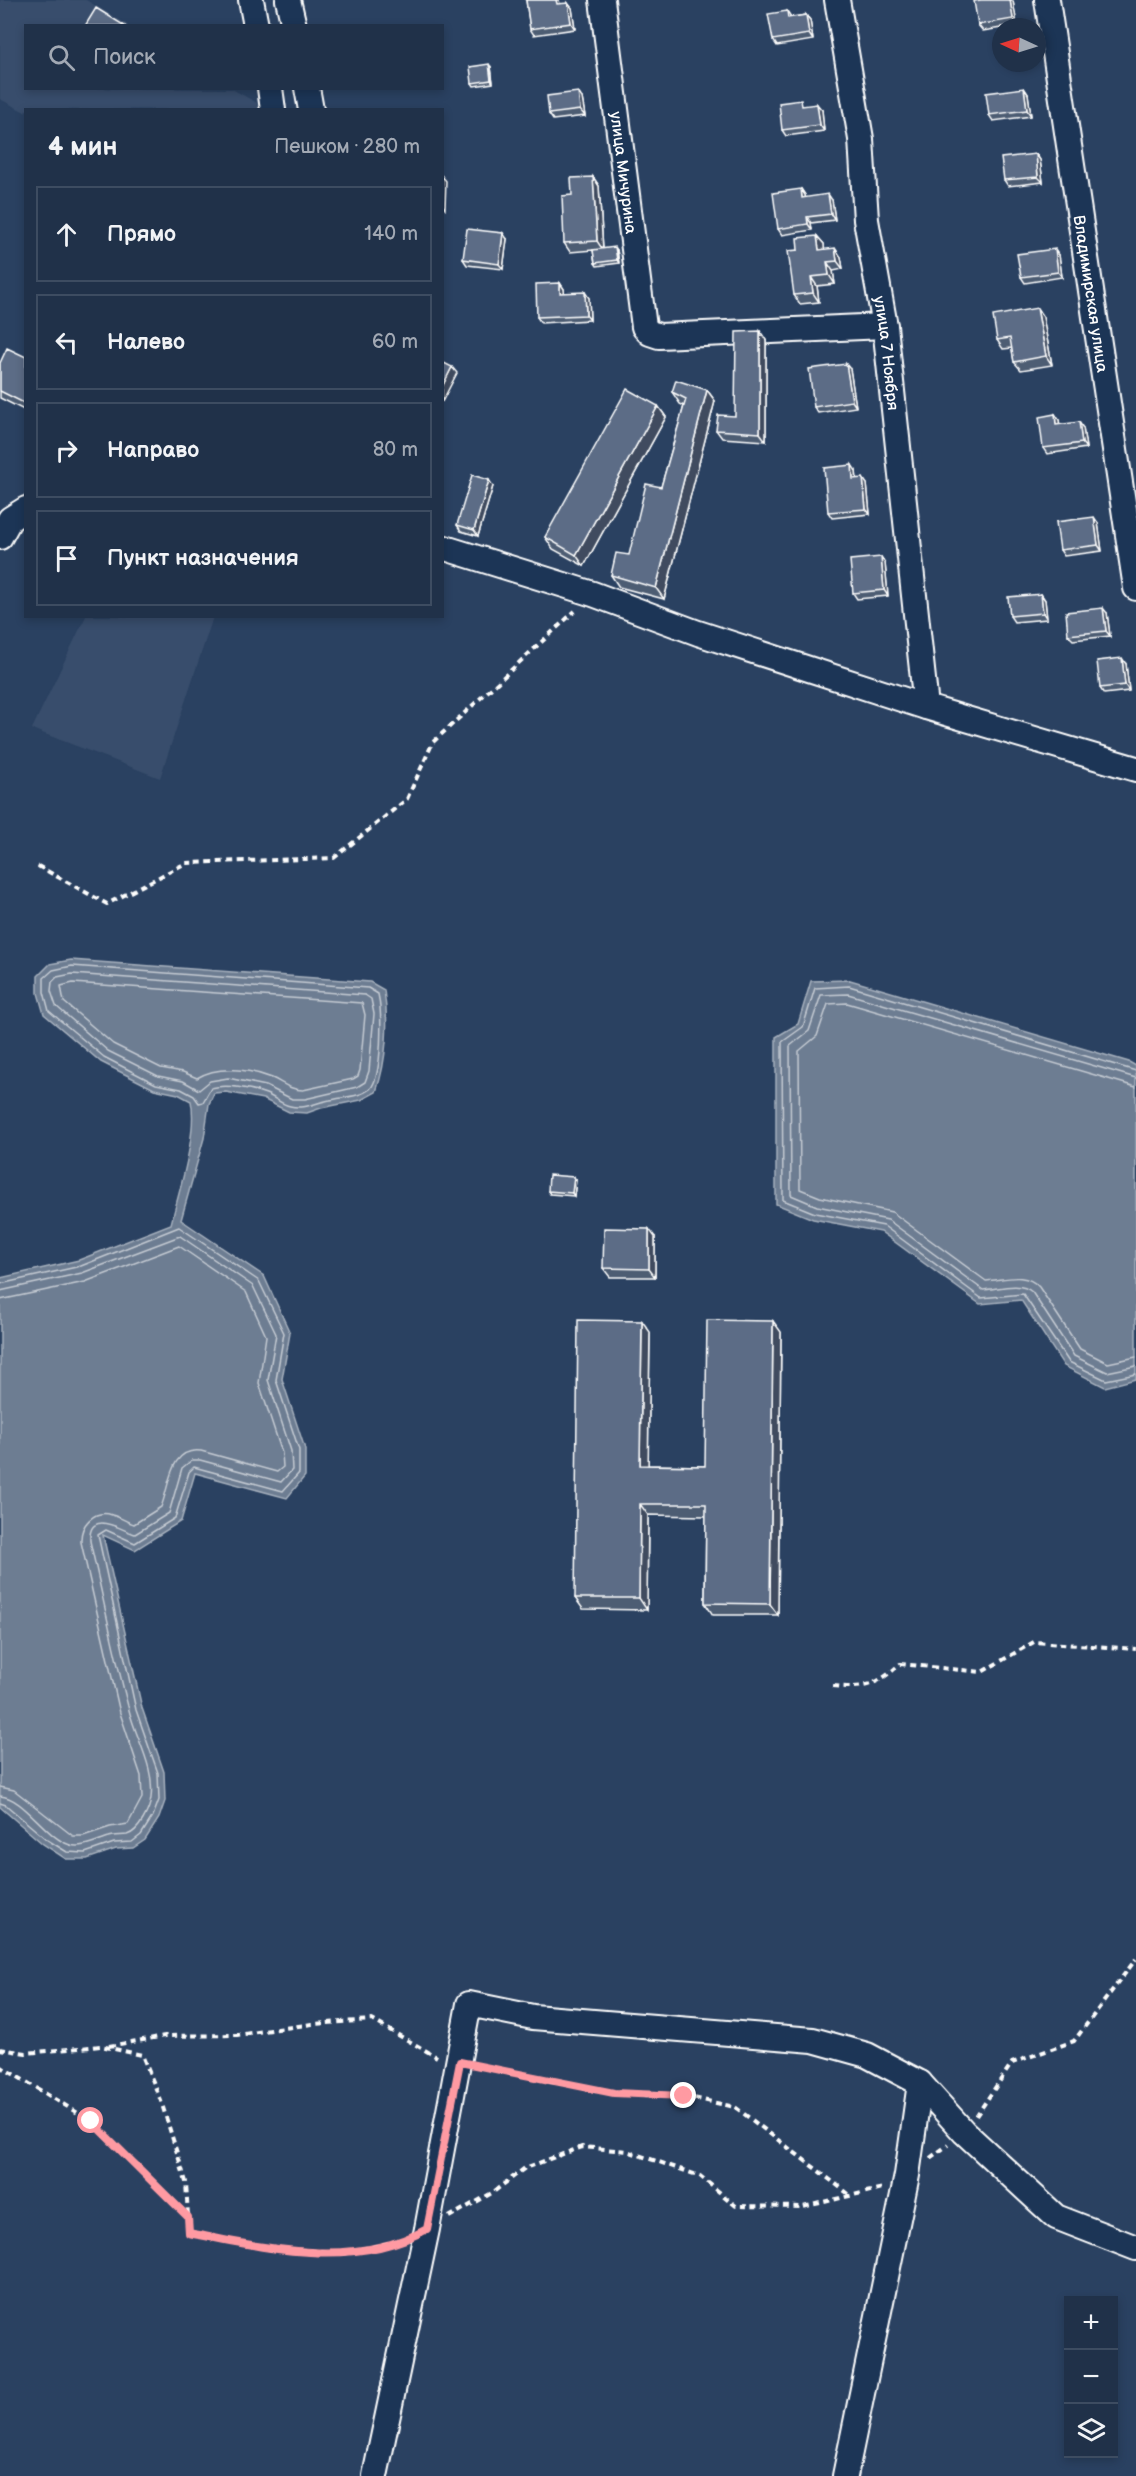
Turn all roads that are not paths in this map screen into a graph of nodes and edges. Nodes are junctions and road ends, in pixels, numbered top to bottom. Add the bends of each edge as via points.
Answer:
1 (251, 0) edge
2 (288, 0) edge
3 (602, 0) edge
4 (837, 0) edge
5 (1047, 0) edge
6 (256, 24) edge
7 (294, 24) edge
8 (270, 90) edge
9 (307, 90) edge
10 (273, 108) edge
11 (311, 108) edge
12 (885, 326) junction
13 (24, 510) edge
14 (0, 537) edge
15 (444, 548) edge
16 (1136, 588) edge
17 (926, 707) junction
18 (1136, 769) edge
19 (920, 2083) junction
20 (1136, 2248) edge
21 (375, 2476) edge
22 (845, 2476) edge

1 - 6 street
2 - 7 street
3 - 12 street, улица Мичурина via 644,327 659,336
4 - 12 street, улица 7 Ноября via 861,139 866,220
5 - 16 street, Владимирская улица
8 - 10 street
9 - 11 street
12 - 17 street, улица 7 Ноября
13 - 14 street via 9,519
15 - 17 street
17 - 18 street
19 - 20 street via 964,2132 1056,2217
19 - 21 street via 867,2055 813,2040 533,2017 469,2004
19 - 22 street via 907,2175

